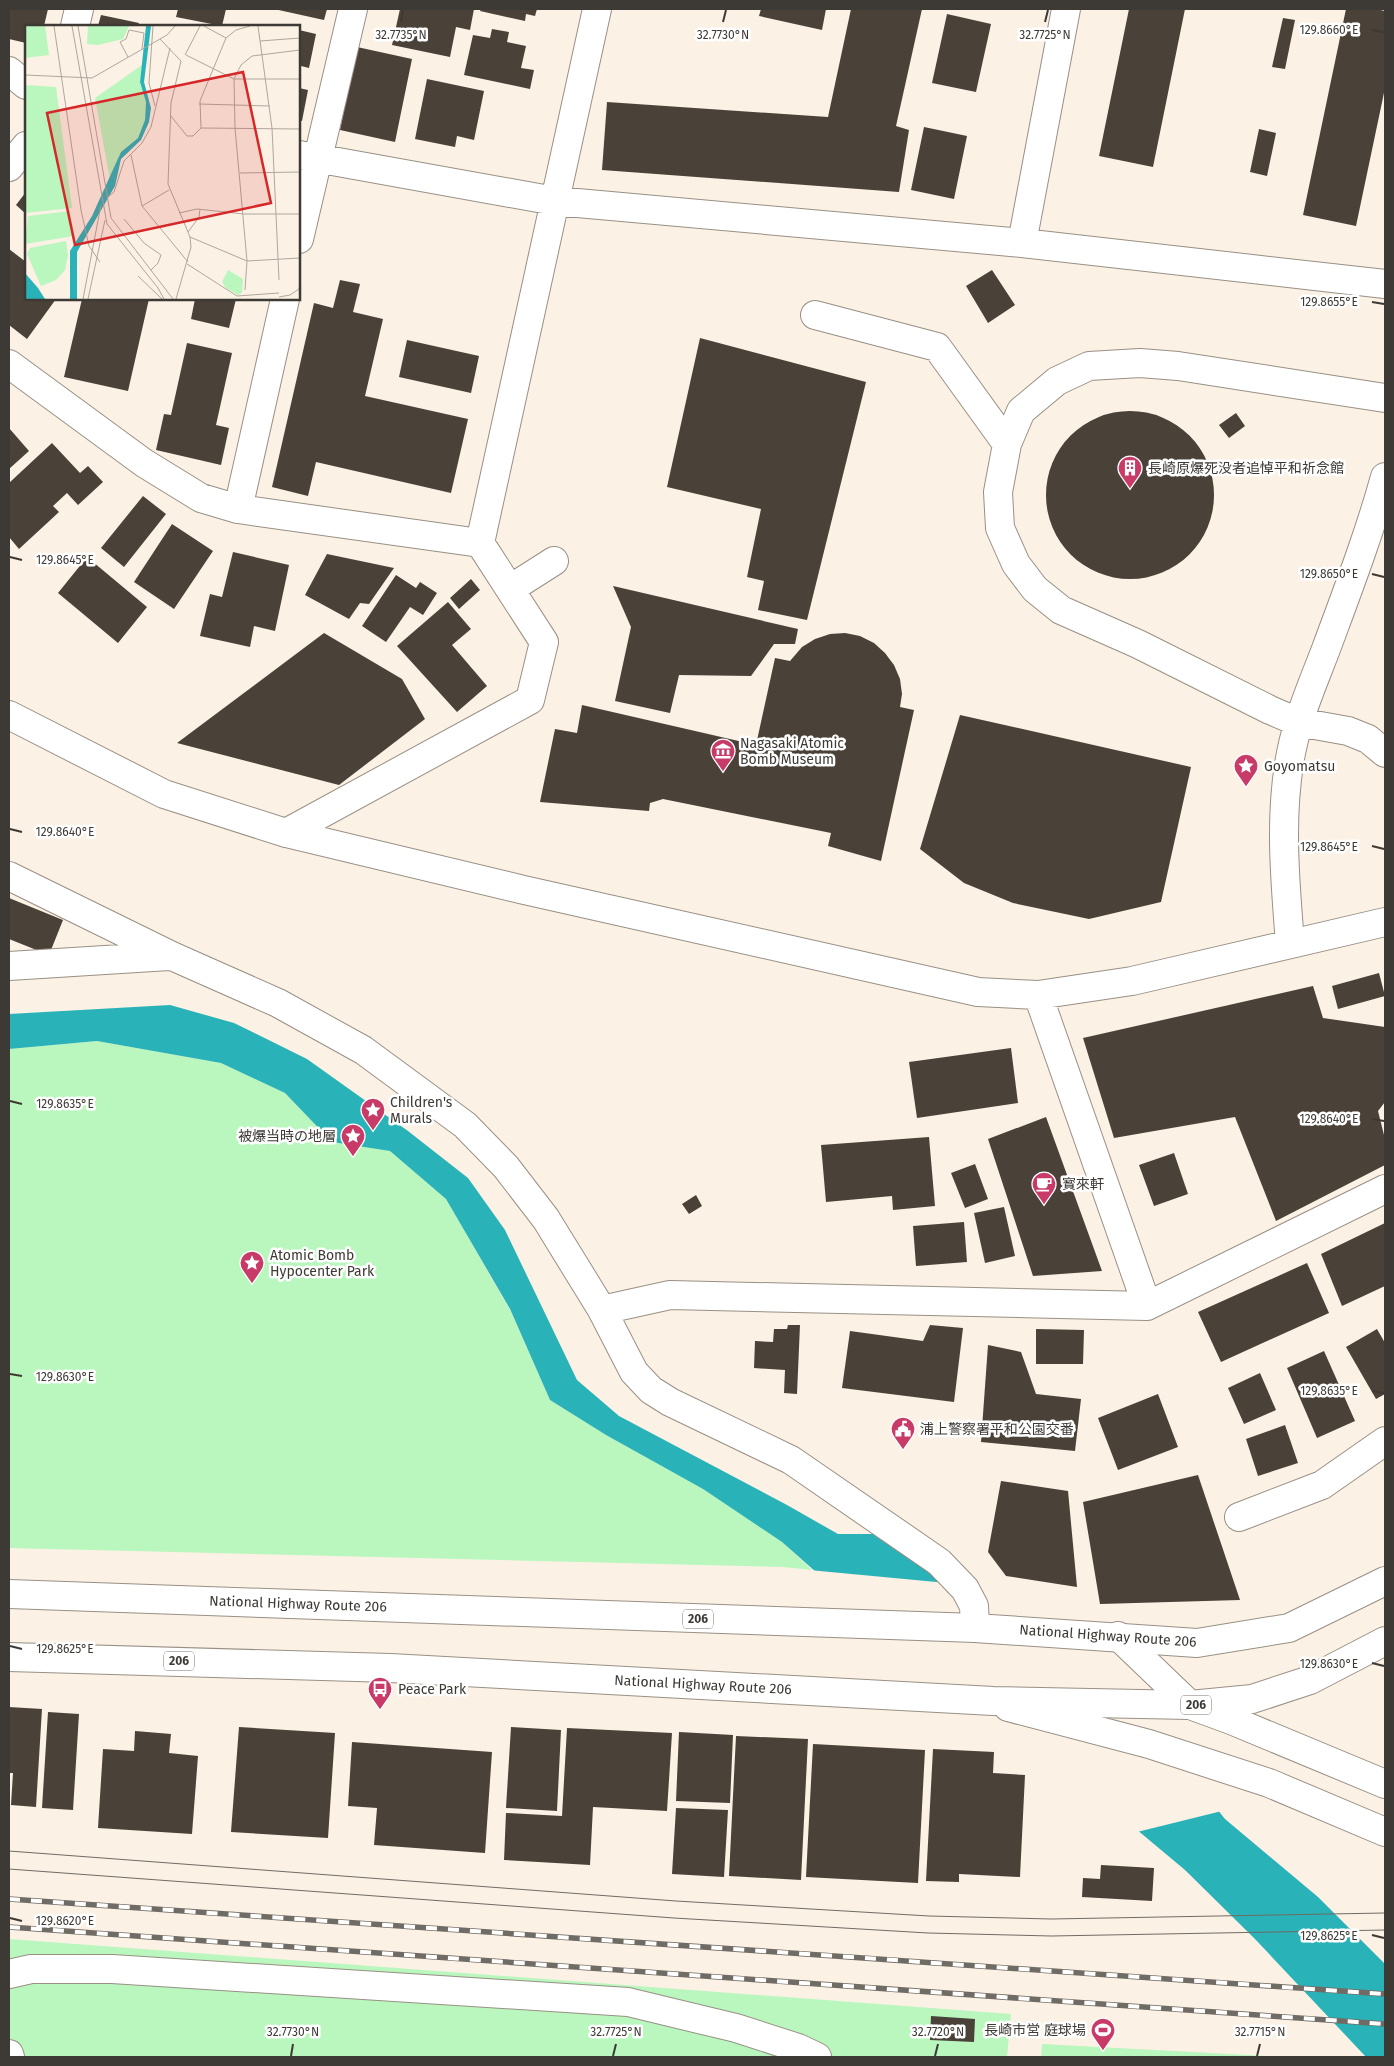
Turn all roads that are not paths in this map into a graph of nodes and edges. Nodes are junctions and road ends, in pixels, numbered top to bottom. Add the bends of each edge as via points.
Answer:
1 (79, 9) edge
2 (352, 9) edge
3 (597, 9) edge
4 (1066, 9) edge
5 (76, 25) edge
6 (9, 72) edge
7 (25, 84) edge
8 (25, 147) edge
9 (308, 156) edge
10 (9, 167) edge
11 (555, 201) junction
12 (300, 230) edge
13 (1022, 243) junction
14 (1385, 284) edge
15 (285, 300) edge
16 (815, 315) dead end
17 (9, 364) edge
18 (1385, 398) edge
19 (1006, 444) junction
20 (1385, 477) edge
21 (238, 510) junction
22 (480, 542) junction
23 (554, 562) dead end
24 (510, 589) junction
25 (9, 715) edge
26 (1298, 722) junction
27 (1385, 753) edge
28 (286, 833) junction
29 (9, 876) edge
30 (1385, 922) edge
31 (1290, 943) junction
32 (172, 956) junction
33 (9, 966) edge
34 (1038, 995) junction
35 (1385, 1189) edge
36 (1147, 1306) junction
37 (602, 1310) junction
38 (1385, 1441) edge
39 (1238, 1517) dead end
40 (1385, 1581) edge
41 (9, 1594) edge
42 (975, 1628) junction
43 (1118, 1636) junction
44 (1385, 1640) edge
45 (9, 1656) edge
46 (993, 1701) junction
47 (1190, 1705) junction
48 (1385, 1784) edge
49 (1385, 1832) edge
50 (9, 1974) edge
51 (817, 2057) edge

1 - 5 main road
2 - 9 main road
3 - 11 main road
4 - 13 main road
6 - 7 main road
8 - 10 main road
9 - 11 main road
9 - 12 main road
11 - 13 main road
11 - 22 main road
13 - 14 main road
15 - 21 main road
16 - 19 main road via 937,347
17 - 21 main road via 144,463 201,498
18 - 19 main road via 1178,366 1140,363 1089,366 1056,381 1020,411
19 - 26 main road via 998,492 1000,528 1016,564 1035,588 1061,610
20 - 26 main road
21 - 22 main road
22 - 24 main road
23 - 24 main road
24 - 28 main road via 544,642 530,700
25 - 28 main road via 164,794
26 - 27 main road via 1348,731 1368,739
26 - 31 main road via 1285,789
28 - 34 main road via 978,992
29 - 32 main road
30 - 31 main road
31 - 34 main road via 1132,981
32 - 33 main road
32 - 37 main road via 278,1003 363,1050 465,1125 506,1167 546,1219
34 - 36 main road
35 - 36 main road
36 - 37 main road via 670,1295
37 - 42 main road via 634,1372 651,1390 791,1460 939,1562 965,1589 974,1606
38 - 39 main road via 1322,1485
40 - 43 main road, National Highway Route 206 / 206 via 1289,1628 1197,1643
41 - 42 main road, National Highway Route 206 / 206
42 - 43 main road, National Highway Route 206 / 206
43 - 47 main road
44 - 47 main road, National Highway Route 206 / 206 via 1310,1680 1252,1699
45 - 46 main road, National Highway Route 206 / 206 via 390,1668
46 - 47 main road, National Highway Route 206 / 206
46 - 49 main road via 1149,1744 1269,1783
47 - 48 main road
50 - 51 main road via 31,1969 112,1969 628,2002 736,2028

